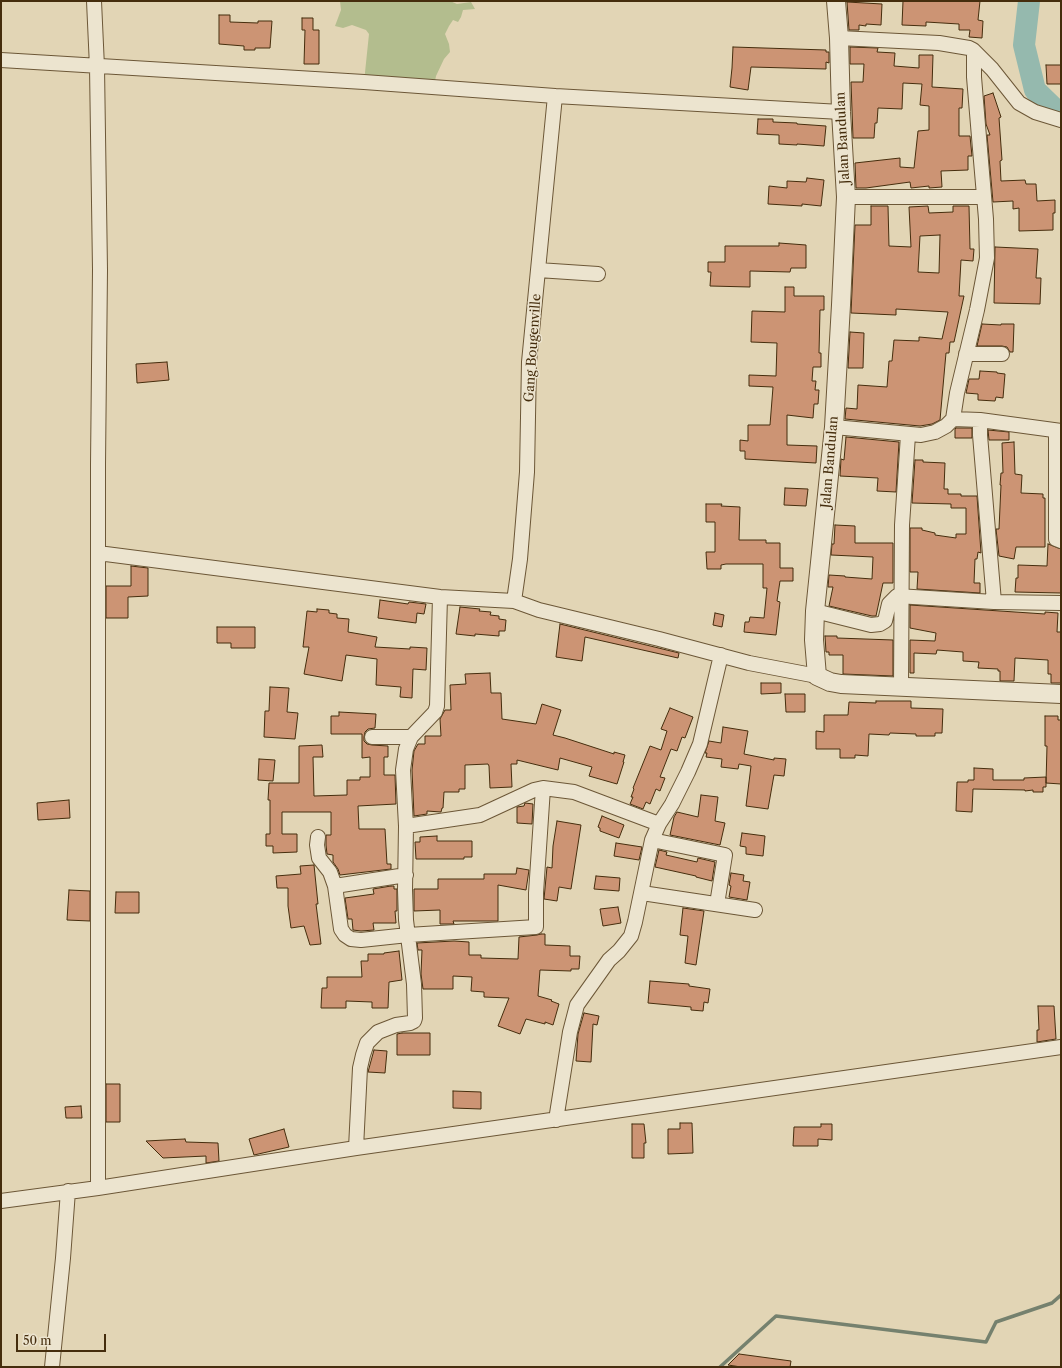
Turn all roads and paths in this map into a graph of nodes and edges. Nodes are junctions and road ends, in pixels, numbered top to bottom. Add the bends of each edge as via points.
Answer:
1 (94, 1) edge
2 (836, 1) edge
3 (839, 38) junction
4 (973, 50) junction
5 (1, 60) edge
6 (97, 66) junction
7 (555, 96) junction
8 (841, 112) junction
9 (1061, 120) edge
10 (846, 197) junction
11 (984, 197) junction
12 (538, 270) junction
13 (598, 274) dead end
14 (966, 354) junction
15 (1002, 354) dead end
16 (953, 419) junction
17 (980, 420) junction
18 (834, 427) junction
19 (1059, 431) edge
20 (908, 435) junction
21 (1059, 468) edge
22 (1058, 502) edge
23 (1061, 541) edge
24 (98, 553) junction
25 (901, 596) junction
26 (440, 597) junction
27 (514, 601) junction
28 (994, 602) junction
29 (1061, 603) edge
30 (815, 611) junction
31 (721, 655) junction
32 (816, 676) junction
33 (901, 687) junction
34 (1061, 694) edge
35 (372, 737) dead end
36 (411, 737) junction
37 (543, 788) junction
38 (659, 824) junction
39 (406, 826) junction
40 (318, 836) dead end
41 (652, 840) junction
42 (406, 875) junction
43 (335, 886) junction
44 (642, 893) junction
45 (716, 904) junction
46 (755, 910) dead end
47 (408, 934) junction
48 (1061, 1047) edge
49 (556, 1120) junction
50 (356, 1148) junction
51 (98, 1188) junction
52 (68, 1191) junction
53 (1, 1200) edge
54 (52, 1367) edge

1 - 6 street
2 - 3 street, Jalan Bandulan
3 - 4 street via 939,43
3 - 8 street, Jalan Bandulan
4 - 9 street via 992,69 1018,103 1035,112
4 - 11 street
5 - 6 street
6 - 7 street
6 - 24 street via 100,270
7 - 8 street
7 - 12 street, Gang Bougenville
8 - 10 street, Jalan Bandulan
10 - 11 street
10 - 18 street, Jalan Bandulan
11 - 14 street via 987,258
12 - 13 street
12 - 27 street, Gang Bougenville via 529,362 527,472
14 - 15 street
14 - 16 street
16 - 17 street
16 - 20 street via 935,432
17 - 19 street
17 - 28 street
18 - 20 street
18 - 30 street, Jalan Bandulan
19 - 21 street
20 - 25 street via 902,525
21 - 22 street
22 - 23 street via 1056,539
24 - 26 street
24 - 51 street
25 - 28 street
25 - 30 street via 892,599 884,621 880,624 871,625
25 - 33 street
26 - 27 street
26 - 36 street via 437,706 435,712
27 - 31 street via 539,610
28 - 29 street
30 - 32 street, Jalan Bandulan
31 - 32 street
31 - 38 street via 700,744 672,804
32 - 33 street via 841,684
33 - 34 street
35 - 36 street
36 - 39 street via 406,749 403,770
37 - 38 street via 574,792
37 - 39 street via 480,815
37 - 47 street via 536,927
38 - 41 street
39 - 42 street
40 - 43 street via 319,858 330,872
41 - 44 street
41 - 45 street via 724,855
42 - 43 street
42 - 47 street
43 - 47 street via 341,929 351,939
44 - 45 street
44 - 49 street via 632,936 609,960 577,1005 570,1032
45 - 46 street
47 - 50 street via 415,1018 410,1023 378,1032 367,1043 360,1068
48 - 49 street
49 - 50 street
50 - 51 street
51 - 52 street
52 - 53 street
52 - 54 street

